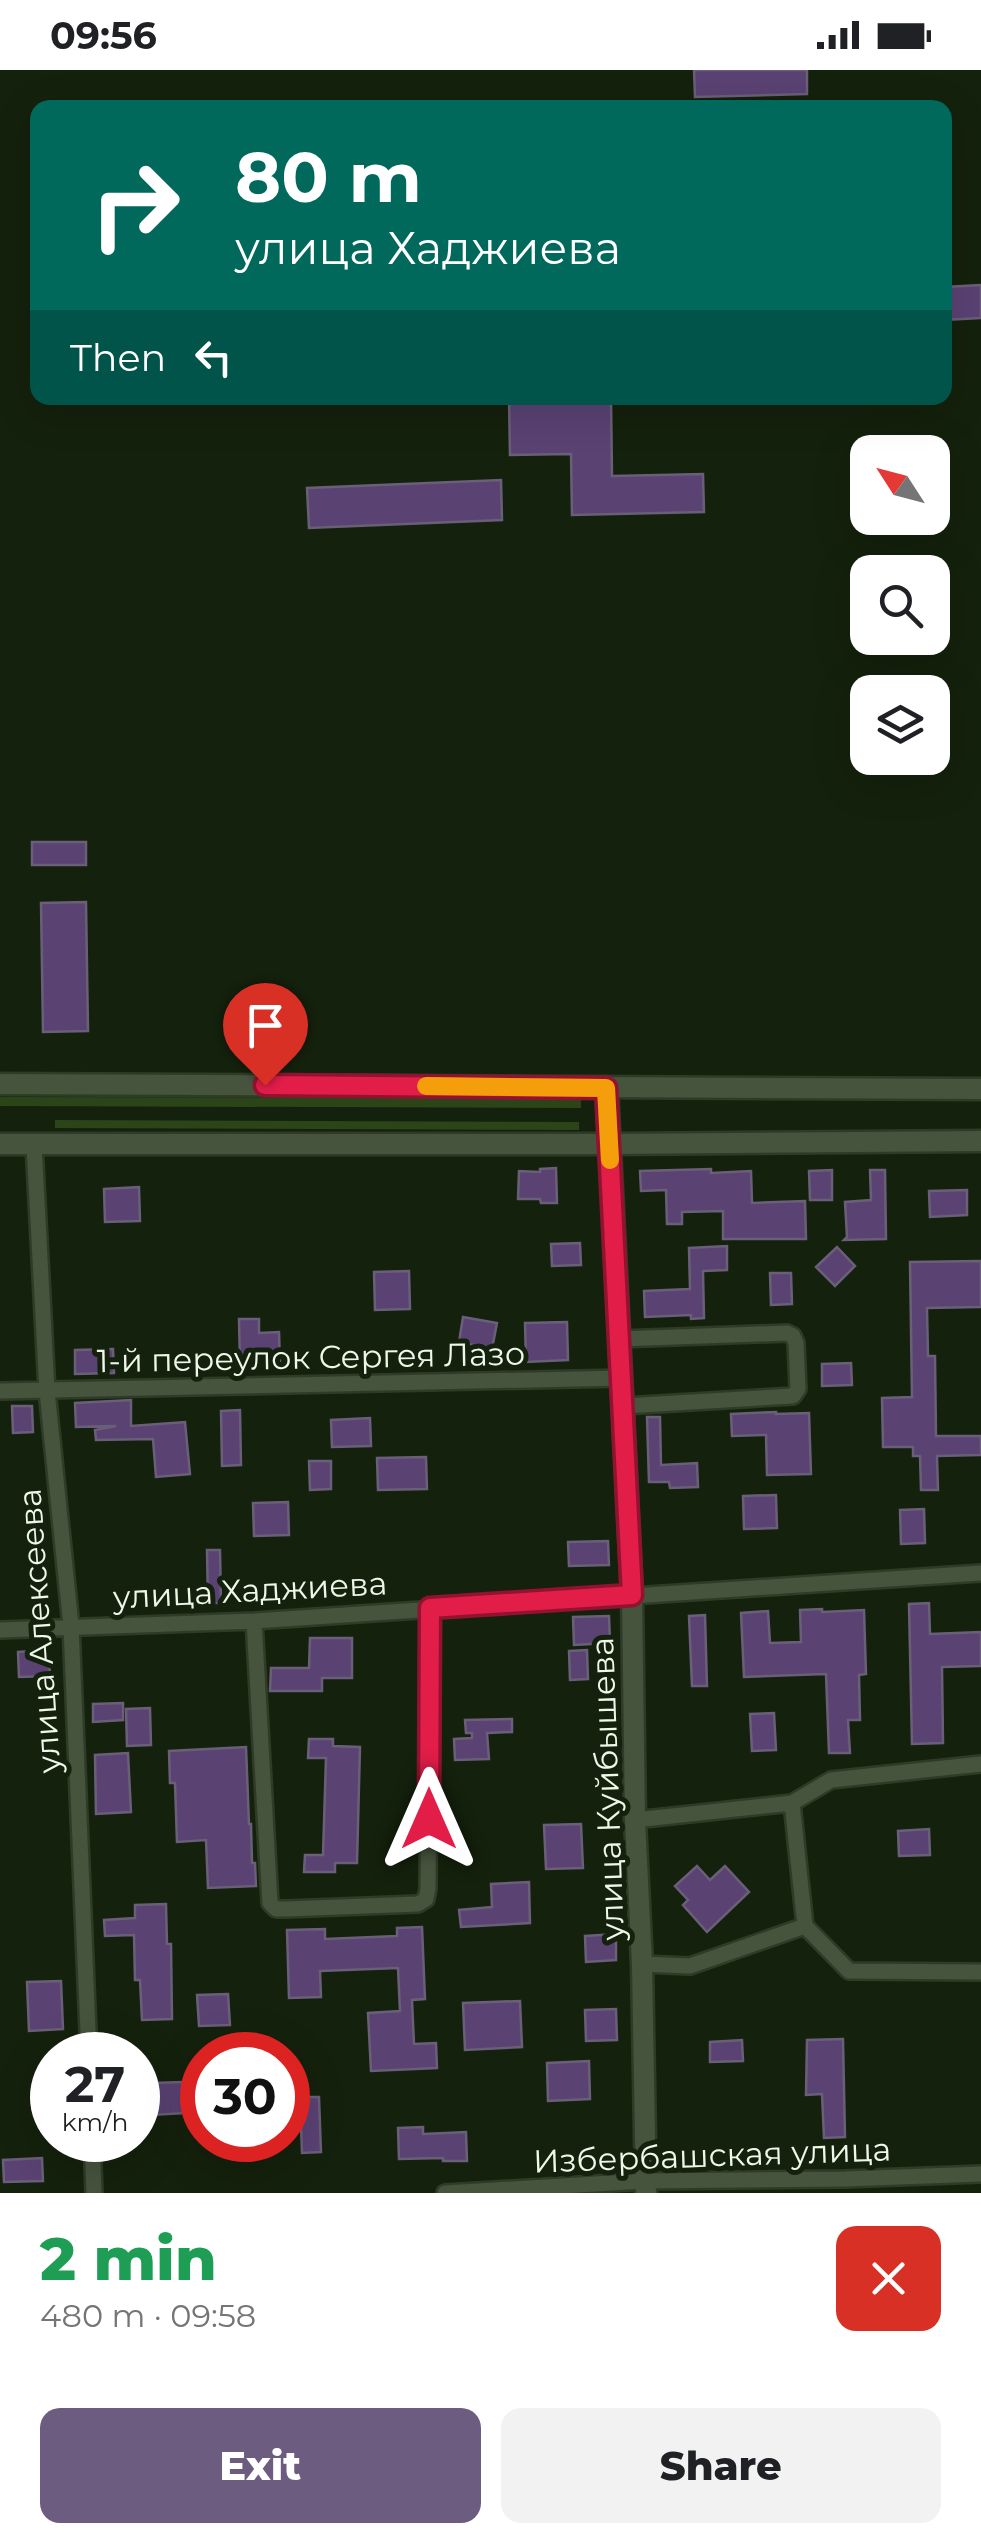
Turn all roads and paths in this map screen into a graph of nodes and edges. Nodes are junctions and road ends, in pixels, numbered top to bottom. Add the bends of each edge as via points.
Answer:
1 (0, 1084) edge
2 (606, 1088) junction
3 (981, 1089) edge
4 (981, 1140) edge
5 (0, 1144) edge
6 (34, 1144) junction
7 (609, 1144) junction
8 (620, 1338) junction
9 (622, 1378) junction
10 (0, 1391) edge
11 (48, 1391) junction
12 (624, 1406) junction
13 (981, 1573) edge
14 (632, 1595) junction
15 (430, 1608) junction
16 (254, 1621) junction
17 (71, 1626) junction
18 (0, 1630) edge
19 (981, 1764) edge
20 (792, 1802) junction
21 (635, 1820) junction
22 (805, 1926) junction
23 (642, 1964) junction
24 (981, 1972) edge
25 (88, 2032) edge
26 (93, 2162) edge
27 (981, 2174) edge
28 (845, 2186) edge
29 (645, 2187) edge
30 (94, 2193) edge
31 (446, 2193) edge

1 - 2 street
2 - 3 street
2 - 7 street, улица Куйбышева
4 - 7 street
5 - 6 street
6 - 7 street
6 - 11 street, улица Алексеева
7 - 8 street, улица Куйбышева
8 - 9 street, улица Куйбышева
8 - 12 street via 787,1333 796,1343 793,1396
9 - 11 street, 1-й переулок Сергея Лазо
9 - 12 street, улица Куйбышева
10 - 11 street, 1-й переулок Сергея Лазо
11 - 17 street, улица Алексеева
12 - 14 street, улица Куйбышева
13 - 14 street, улица Хаджиева
14 - 15 street, улица Хаджиева
14 - 21 street, улица Куйбышева
15 - 16 street, улица Хаджиева
15 - 16 street via 428,1890 418,1904 276,1909 270,1903
16 - 17 street, улица Хаджиева
17 - 18 street, улица Хаджиева
17 - 25 street, улица Алексеева
19 - 20 street via 832,1780
20 - 21 street
20 - 22 street
21 - 23 street, улица Куйбышева
22 - 23 street via 690,1966
22 - 24 street via 849,1971
23 - 29 street, улица Куйбышева
26 - 30 street
27 - 28 street, Избербашская улица
28 - 29 street, Избербашская улица
29 - 31 street, Избербашская улица

